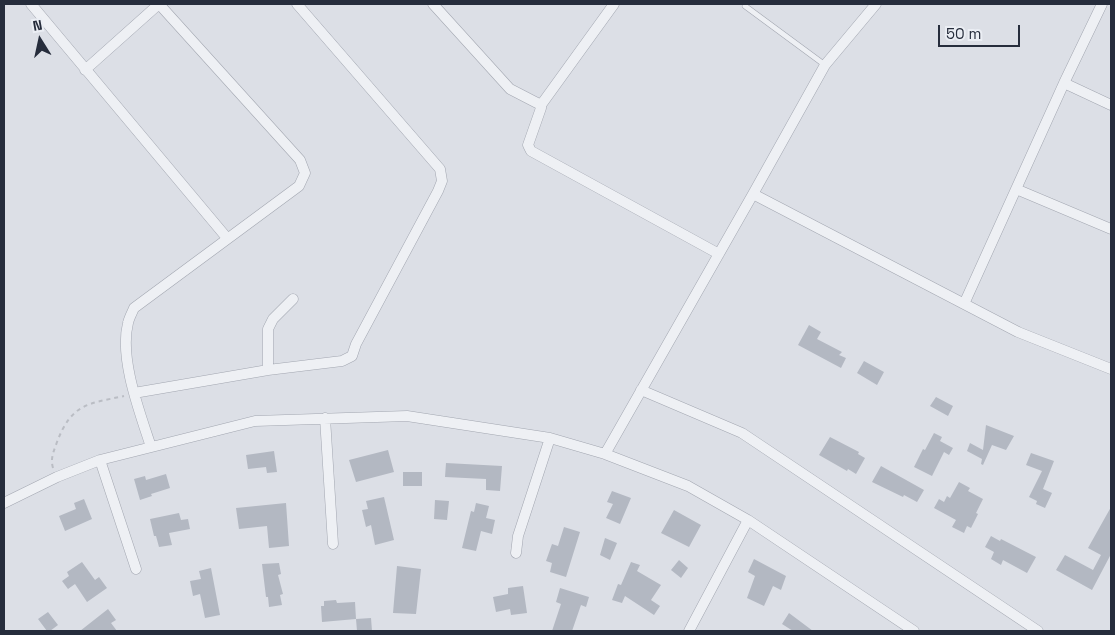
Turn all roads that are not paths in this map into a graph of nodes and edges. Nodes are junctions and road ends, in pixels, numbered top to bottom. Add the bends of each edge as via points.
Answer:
1 (31, 4) edge
2 (159, 4) edge
3 (297, 4) edge
4 (433, 4) edge
5 (614, 4) edge
6 (876, 4) edge
7 (1102, 4) edge
8 (745, 6) dead end
9 (824, 65) junction
10 (85, 70) junction
11 (1064, 83) junction
12 (541, 105) junction
13 (1111, 106) edge
14 (1016, 189) junction
15 (753, 194) junction
16 (1111, 229) edge
17 (227, 238) junction
18 (719, 254) junction
19 (293, 299) dead end
20 (964, 304) junction
21 (1111, 369) edge
22 (268, 370) junction
23 (641, 390) junction
24 (134, 394) junction
25 (325, 418) junction
26 (550, 438) junction
27 (151, 448) junction
28 (605, 454) junction
29 (100, 460) junction
30 (4, 503) edge
31 (748, 520) junction
32 (333, 544) dead end
33 (516, 553) dead end
34 (136, 570) dead end
35 (689, 631) edge
36 (914, 631) edge
37 (1038, 631) edge

1 - 10 street
2 - 10 street
2 - 17 street via 300,160 305,172 300,186
3 - 22 street via 440,169 442,181 352,356 342,361
4 - 12 street via 510,88
5 - 12 street
6 - 9 street
7 - 11 street
8 - 9 lane
9 - 15 street
10 - 17 street
11 - 13 street
11 - 14 street
12 - 18 street via 528,145 531,151
14 - 16 street
14 - 20 street
15 - 18 street
15 - 20 street
17 - 24 street via 134,308 128,322 126,349
18 - 23 street
19 - 22 street via 273,319 268,329
20 - 21 street via 1018,332
22 - 24 street
23 - 28 street
23 - 37 street via 742,434
24 - 27 street
25 - 26 street via 406,416
25 - 27 street via 255,421
25 - 32 street
26 - 28 street
26 - 33 street via 518,536
27 - 29 street
28 - 31 street via 688,486
29 - 30 street
29 - 34 street
31 - 35 street
31 - 36 street

